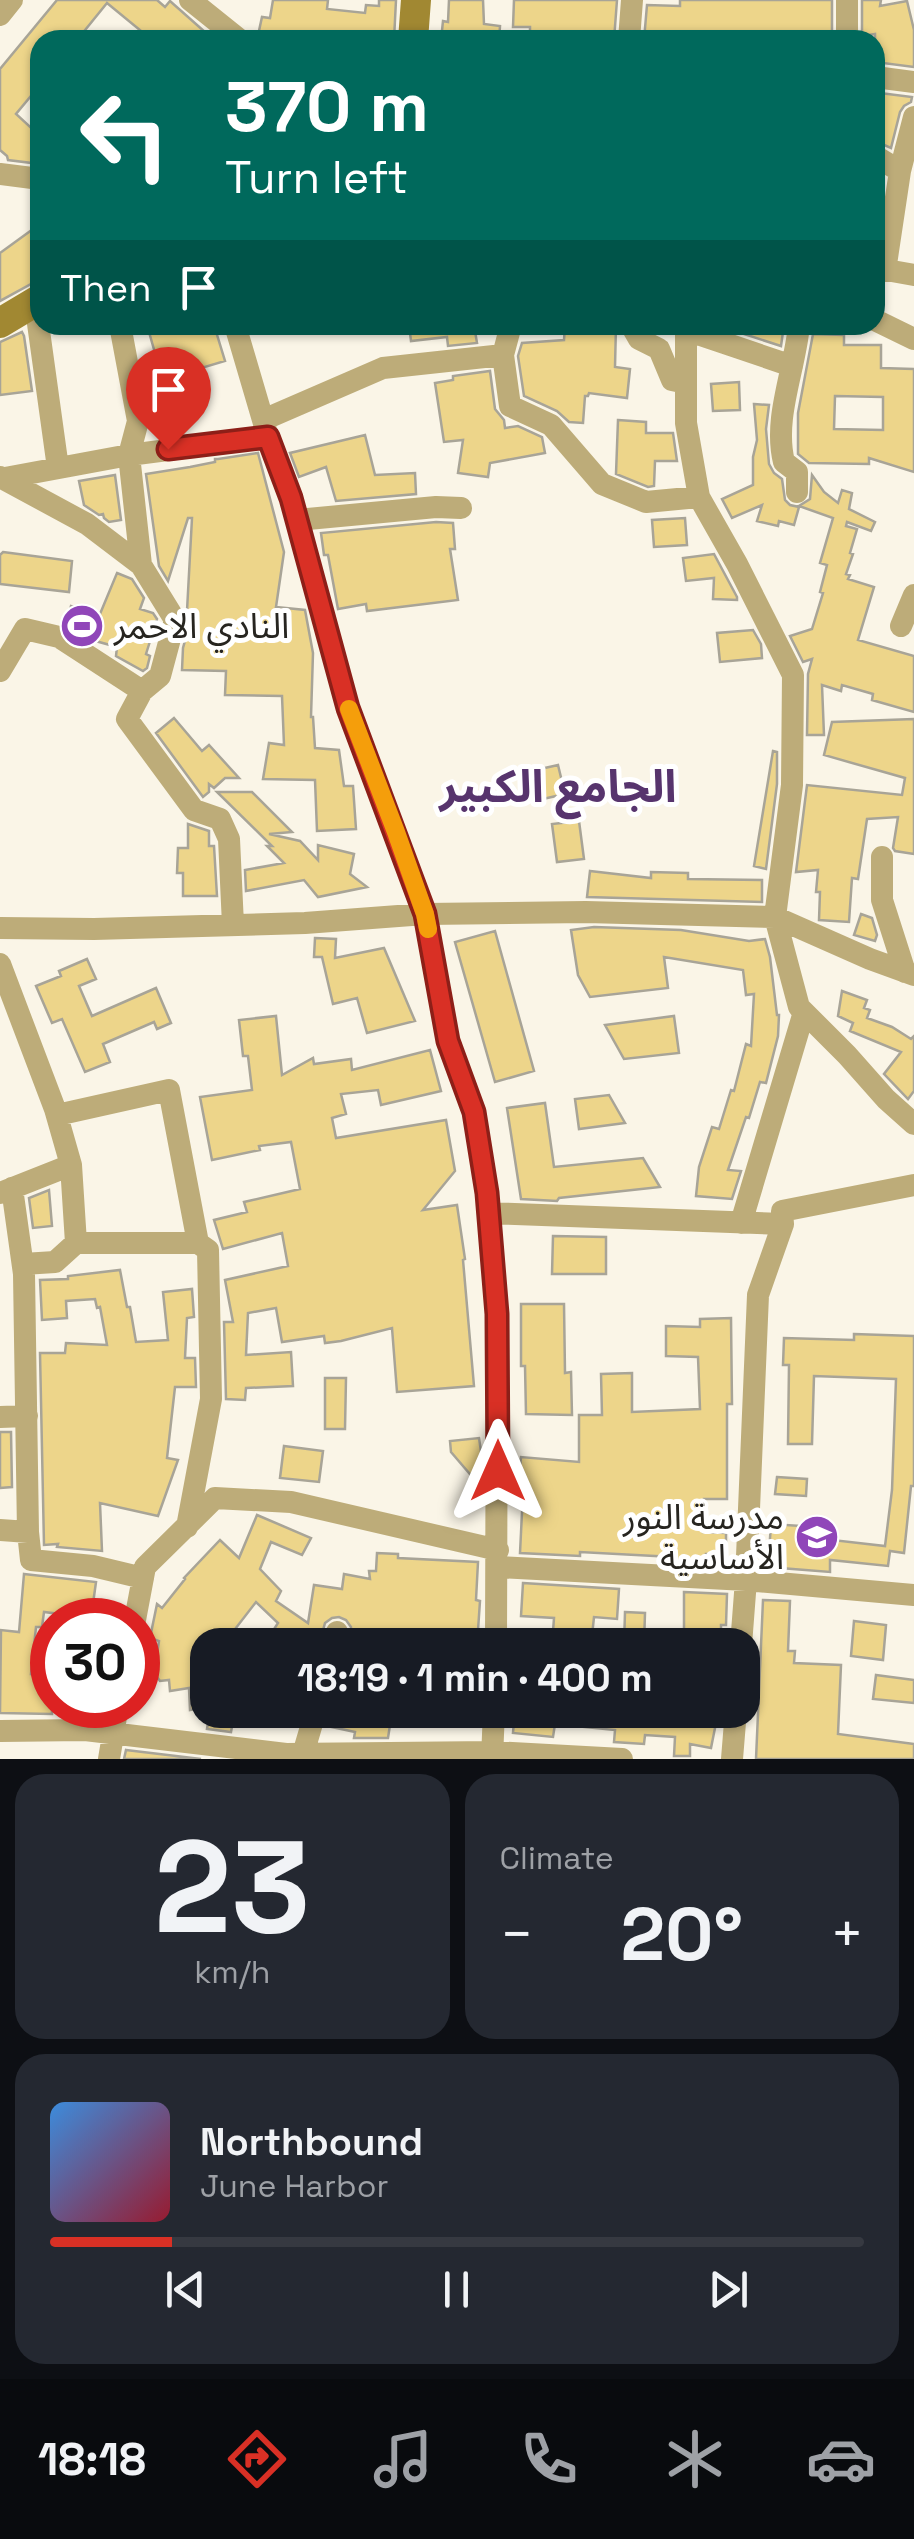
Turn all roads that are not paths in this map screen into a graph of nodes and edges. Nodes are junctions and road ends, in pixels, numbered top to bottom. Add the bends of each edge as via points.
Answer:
1 (12, 0) edge
2 (190, 0) edge
3 (416, 0) edge
4 (632, 0) edge
5 (847, 0) edge
6 (0, 15) edge
7 (228, 30) edge
8 (414, 30) edge
9 (630, 30) edge
10 (847, 30) edge
11 (885, 78) edge
12 (914, 82) edge
13 (914, 118) edge
14 (885, 162) edge
15 (900, 171) junction
16 (0, 174) edge
17 (30, 178) edge
18 (885, 245) edge
19 (885, 271) edge
20 (914, 275) edge
21 (30, 306) edge
22 (0, 323) edge
23 (885, 325) edge
24 (42, 335) edge
25 (122, 335) edge
26 (238, 335) edge
27 (508, 335) edge
28 (636, 335) edge
29 (686, 335) edge
30 (706, 335) edge
31 (798, 335) edge
32 (914, 339) edge
33 (503, 356) junction
34 (792, 366) junction
35 (686, 382) junction
36 (266, 428) junction
37 (130, 454) junction
38 (58, 468) junction
39 (2, 477) edge
40 (797, 492) dead end
41 (699, 497) junction
42 (461, 508) dead end
43 (297, 520) junction
44 (141, 566) junction
45 (914, 595) edge
46 (901, 626) dead end
47 (0, 671) edge
48 (142, 691) junction
49 (882, 857) dead end
50 (425, 914) junction
51 (775, 918) junction
52 (233, 925) junction
53 (0, 928) edge
54 (904, 933) edge
55 (846, 948) junction
56 (0, 964) edge
57 (789, 970) junction
58 (910, 973) edge
59 (804, 1012) junction
60 (56, 1115) junction
61 (914, 1124) edge
62 (71, 1165) junction
63 (914, 1185) edge
64 (6, 1191) edge
65 (489, 1213) junction
66 (742, 1223) junction
67 (783, 1224) junction
68 (198, 1242) junction
69 (76, 1243) junction
70 (23, 1264) junction
71 (0, 1416) edge
72 (26, 1416) junction
73 (187, 1527) junction
74 (0, 1530) edge
75 (28, 1532) junction
76 (498, 1559) junction
77 (143, 1578) junction
78 (746, 1580) junction
79 (914, 1596) edge
80 (139, 1598) edge
81 (496, 1628) edge
82 (742, 1628) edge
83 (114, 1728) edge
84 (311, 1728) edge
85 (494, 1728) edge
86 (735, 1728) edge
87 (0, 1731) edge
88 (113, 1733) junction
89 (303, 1754) junction
90 (352, 1756) edge
91 (493, 1756) edge
92 (109, 1759) edge
93 (622, 1759) edge
94 (732, 1759) edge

1 - 6 street
2 - 7 street
3 - 8 street
4 - 9 street
5 - 10 street
11 - 12 street
13 - 15 street
14 - 15 street
15 - 18 street
16 - 17 street
19 - 20 street
21 - 22 street
23 - 32 street
24 - 38 street
25 - 37 street via 138,421
26 - 36 street
27 - 33 street
28 - 35 street via 659,349 672,380
29 - 35 street
30 - 34 street
31 - 34 street
33 - 36 street via 383,368
33 - 41 street via 510,406 551,425 602,484 646,502
34 - 40 street via 779,444 784,462 798,472
35 - 41 street
36 - 37 street
36 - 43 street
37 - 38 street
37 - 44 street
38 - 39 street
39 - 44 street via 87,524
41 - 51 street via 794,675 792,785
42 - 43 street
43 - 50 street via 348,708
44 - 48 street via 175,620 160,676
45 - 46 street
47 - 48 street via 25,629 59,637
48 - 52 street via 128,720 194,810 220,819 229,839
49 - 54 street via 882,900
50 - 51 street
50 - 52 street
50 - 65 street via 448,1041 474,1112
51 - 55 street
51 - 57 street
52 - 53 street
54 - 58 street
55 - 57 street via 811,947
55 - 58 street
56 - 60 street
57 - 59 street
59 - 61 street
59 - 66 street
60 - 62 street
60 - 68 street via 170,1090
62 - 64 street
62 - 69 street
63 - 67 street via 782,1211
64 - 70 street
65 - 66 street
65 - 76 street via 497,1314
66 - 67 street
67 - 78 street via 758,1294
68 - 69 street
68 - 73 street via 208,1250 211,1400
69 - 70 street via 55,1262
70 - 72 street
71 - 72 street
72 - 75 street
73 - 76 street via 215,1498 291,1502
73 - 77 street via 145,1567
74 - 75 street
75 - 77 street via 31,1560
76 - 78 street
76 - 81 street
77 - 80 street
78 - 79 street
78 - 82 street
83 - 88 street
84 - 89 street
85 - 91 street
86 - 94 street
87 - 88 street
88 - 89 street
88 - 92 street
89 - 90 street
90 - 91 street
91 - 93 street

